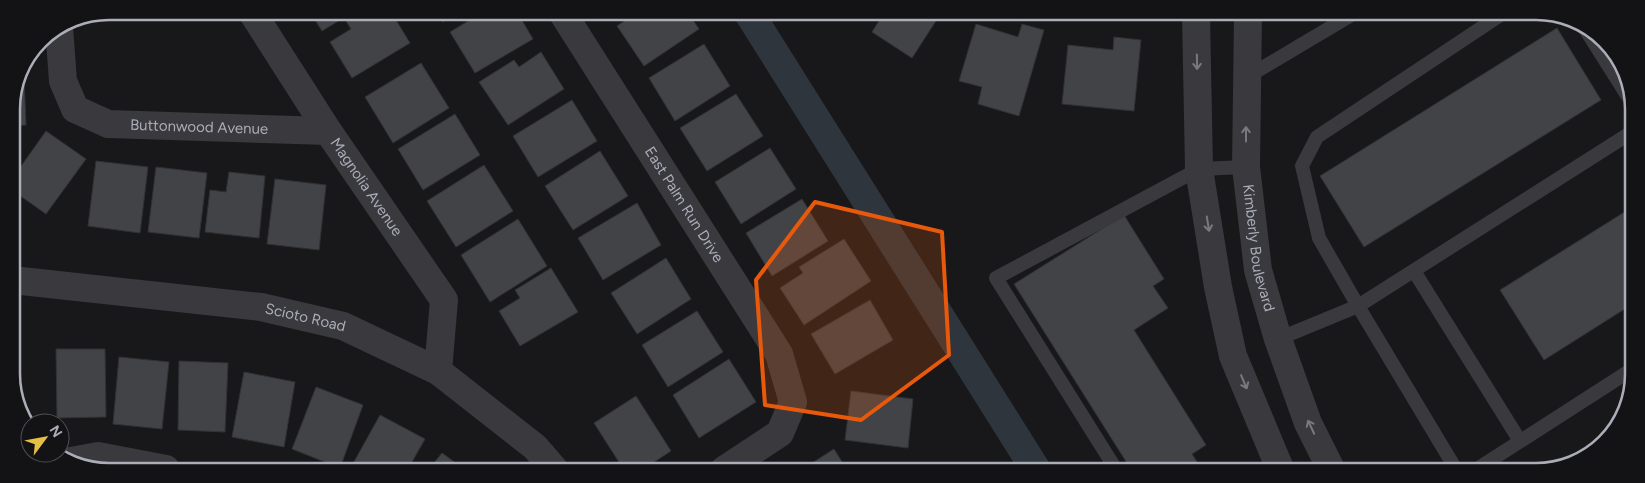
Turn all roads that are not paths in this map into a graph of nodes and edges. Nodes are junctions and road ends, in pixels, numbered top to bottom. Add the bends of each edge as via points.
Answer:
1 (257, 20) edge
2 (567, 20) edge
3 (1196, 20) edge
4 (1248, 20) edge
5 (1343, 20) edge
6 (1493, 20) edge
7 (60, 35) edge
8 (1591, 39) edge
9 (1246, 77) junction
10 (1622, 87) edge
11 (328, 131) junction
12 (1625, 136) edge
13 (1246, 167) junction
14 (1199, 169) junction
15 (1414, 270) junction
16 (20, 281) edge
17 (1358, 306) junction
18 (1278, 339) junction
19 (438, 371) junction
20 (1625, 374) edge
21 (1520, 441) junction
22 (83, 459) edge
23 (135, 463) edge
24 (548, 463) edge
25 (735, 463) edge
26 (1112, 463) edge
27 (1278, 463) edge
28 (1328, 463) edge
29 (1452, 463) edge
30 (1486, 463) edge

1 - 11 street, Magnolia Avenue
2 - 25 street, East Palm Run Drive via 779,354 793,402 780,433
3 -> 14 street
4 - 9 street, Kimberly Boulevard
5 - 9 lane
6 - 17 lane via 1317,137 1302,166 1319,238
7 - 11 street, Buttonwood Avenue via 63,81 75,109 108,124
8 - 10 lane
13 -> 9 street, Kimberly Boulevard
11 - 19 street, Magnolia Avenue via 444,300
12 - 15 lane
13 - 14 lane
13 - 18 street, Kimberly Boulevard via 1258,270
14 - 26 lane via 996,278
14 -> 27 street via 1233,356
15 - 17 lane
15 - 21 lane
16 - 19 street, Scioto Road via 261,306 343,326
17 - 18 lane
17 - 29 lane
28 -> 18 street, Kimberly Boulevard via 1308,423
19 - 24 street, Scioto Road via 535,447
20 - 21 lane
21 - 30 lane
22 - 23 street via 98,456

